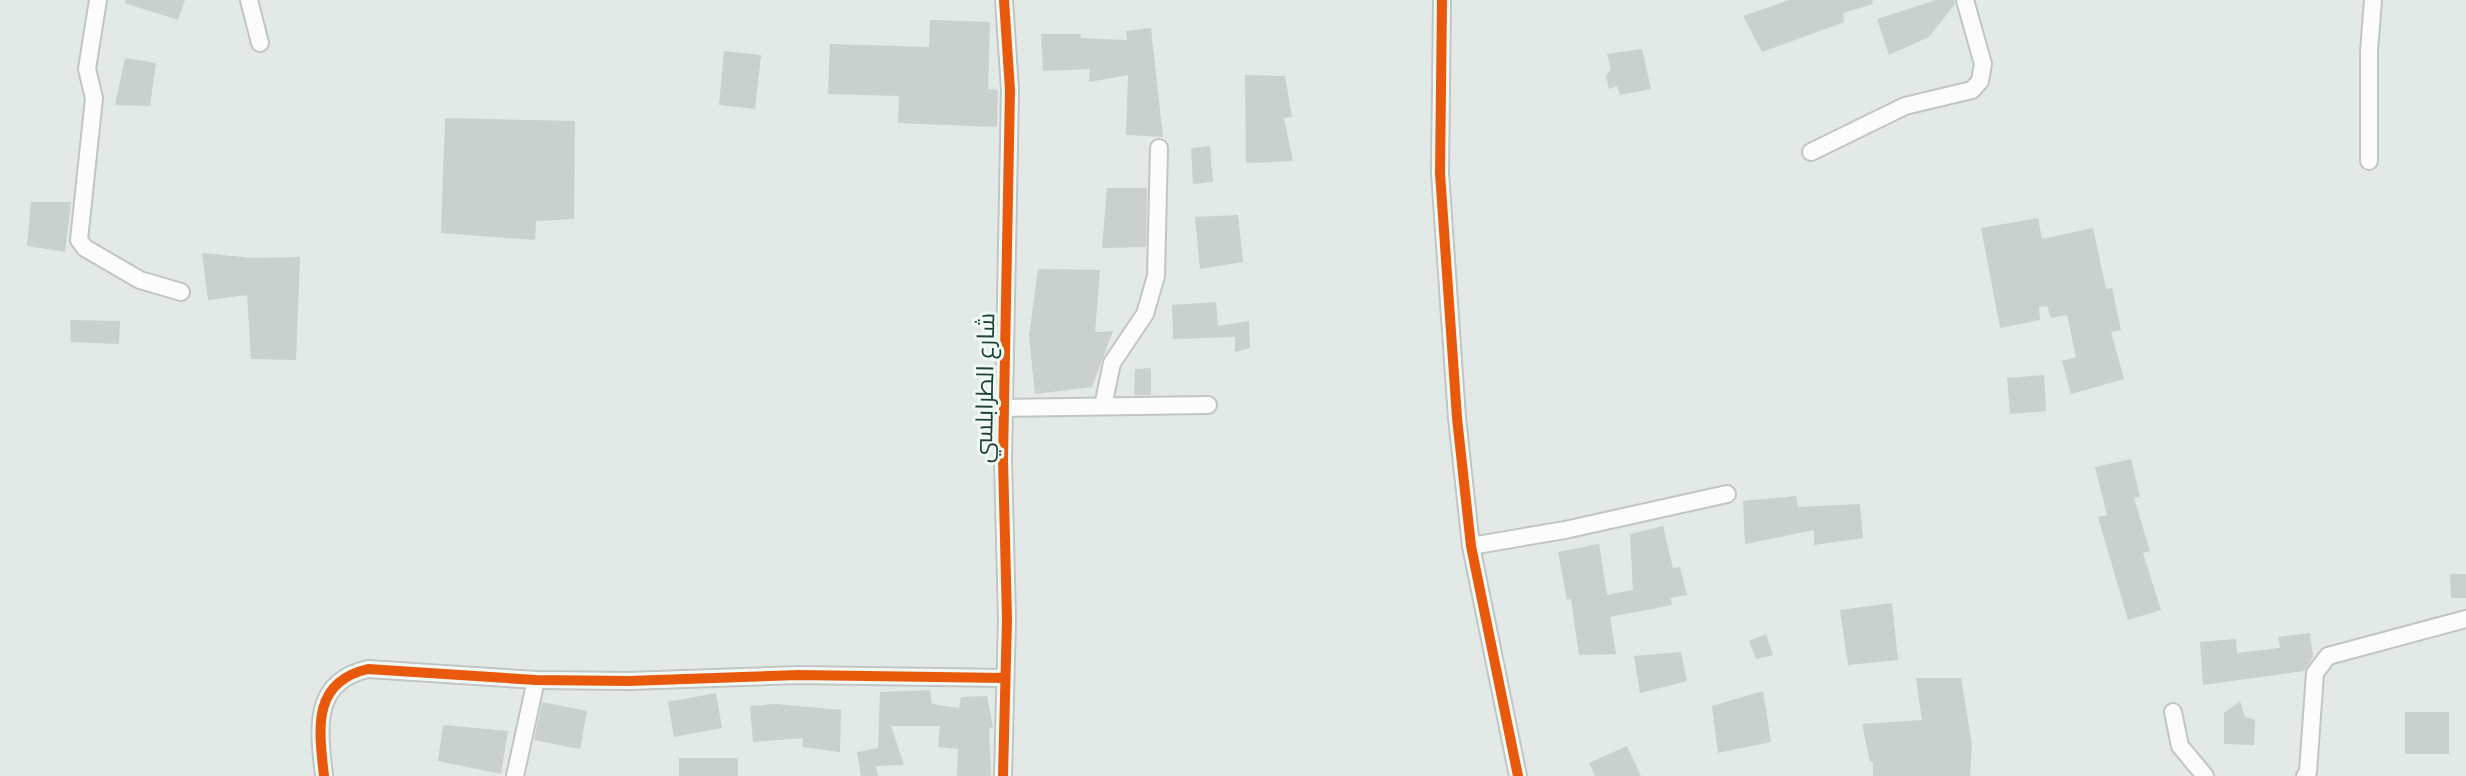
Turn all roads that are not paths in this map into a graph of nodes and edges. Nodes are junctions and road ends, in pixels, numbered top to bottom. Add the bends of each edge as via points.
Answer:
1 (98, 0) edge
2 (249, 0) edge
3 (1004, 0) edge
4 (1442, 0) edge
5 (1965, 0) edge
6 (2373, 0) edge
7 (260, 43) dead end
8 (1159, 148) dead end
9 (1811, 152) dead end
10 (2369, 161) dead end
11 (181, 292) dead end
12 (1208, 405) dead end
13 (1103, 406) junction
14 (1004, 408) junction
15 (1727, 494) dead end
16 (1471, 546) junction
17 (2466, 619) edge
18 (1005, 678) junction
19 (536, 680) junction
20 (2173, 712) dead end
21 (324, 776) edge
22 (515, 776) edge
23 (1003, 776) edge
24 (1518, 776) edge
25 (2205, 776) edge
26 (2305, 776) edge

1 - 11 street via 87,69 94,98 79,240 140,280
2 - 7 street
3 - 14 street, شارع الطرابلسي via 1010,90
4 - 16 street via 1440,173
5 - 9 street via 1983,64 1972,90 1905,106
6 - 10 street
8 - 13 street via 1156,276 1145,314 1112,363
12 - 13 street
13 - 14 street
14 - 18 street, شارع الطرابلسي
15 - 16 street
16 - 24 street
17 - 26 street via 2328,656 2315,673
18 - 19 street
18 - 23 street, شارع الطرابلسي
19 - 21 street via 399,669 350,673 322,706
19 - 22 street
20 - 25 street via 2180,746

